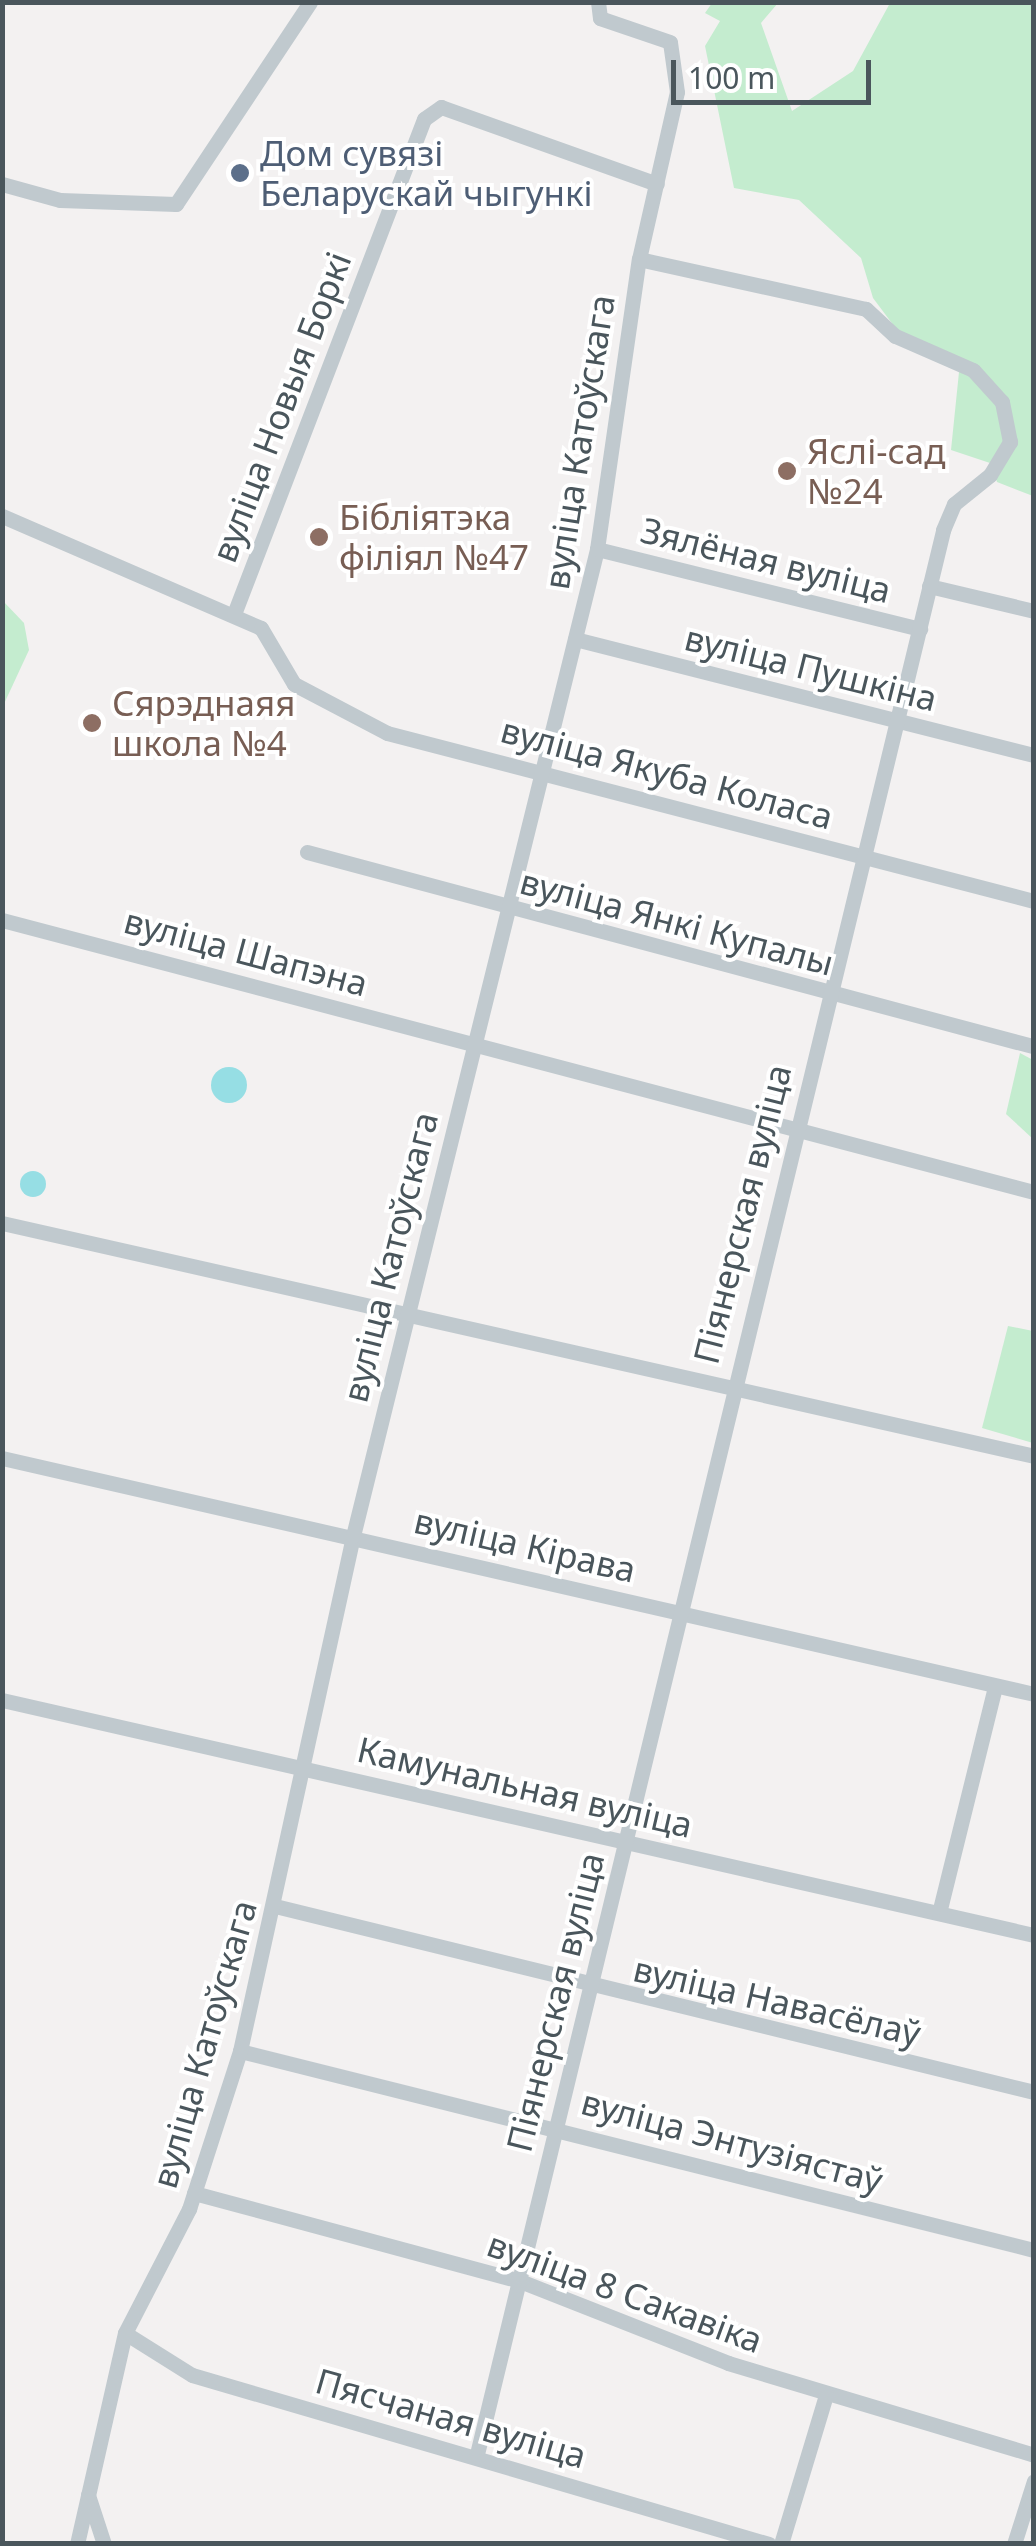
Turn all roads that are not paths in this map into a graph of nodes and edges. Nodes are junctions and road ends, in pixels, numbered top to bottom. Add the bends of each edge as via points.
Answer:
1 (310, 2) edge
2 (599, 10) edge
3 (2, 184) edge
4 (658, 184) junction
5 (639, 258) junction
6 (2, 516) edge
7 (597, 549) junction
8 (929, 586) junction
9 (1034, 611) edge
10 (234, 614) junction
11 (920, 628) junction
12 (575, 639) junction
13 (900, 720) junction
14 (1034, 754) edge
15 (538, 768) junction
16 (308, 852) dead end
17 (861, 855) junction
18 (1034, 901) edge
19 (506, 908) junction
20 (2, 920) edge
21 (827, 993) junction
22 (473, 1044) junction
23 (1032, 1046) edge
24 (792, 1131) junction
25 (1034, 1192) edge
26 (2, 1222) edge
27 (408, 1312) junction
28 (732, 1383) junction
29 (1034, 1456) edge
30 (2, 1458) edge
31 (352, 1536) junction
32 (677, 1610) junction
33 (995, 1686) junction
34 (1034, 1694) edge
35 (2, 1700) edge
36 (306, 1767) junction
37 (625, 1842) junction
38 (275, 1906) junction
39 (939, 1913) junction
40 (1034, 1935) edge
41 (590, 1988) junction
42 (240, 2051) junction
43 (1034, 2092) edge
44 (555, 2126) junction
45 (194, 2193) junction
46 (1034, 2250) edge
47 (520, 2281) junction
48 (125, 2334) junction
49 (826, 2395) junction
50 (477, 2454) junction
51 (1034, 2454) edge
52 (1034, 2481) edge
53 (88, 2495) junction
54 (77, 2544) edge
55 (104, 2544) edge
56 (769, 2544) edge
57 (781, 2544) edge
58 (1014, 2544) edge

1 - 3 street via 176,204 60,200
2 - 4 street, вуліца Катоўскага via 670,42 676,92
4 - 5 street, вуліца Катоўскага
4 - 10 street, вуліца Новыя Боркі via 441,107 424,118
5 - 7 street, вуліца Катоўскага
5 - 8 street, Піянерская вуліца via 866,309 895,336 989,386 1010,442 990,475 954,504
6 - 10 street
7 - 11 street, Зялёная вуліца
7 - 12 street, вуліца Катоўскага
8 - 9 street, Зялёная вуліца
8 - 11 street, Піянерская вуліца
10 - 15 street, вуліца Якуба Коласа via 274,642 294,684 387,733
11 - 13 street, Піянерская вуліца
12 - 13 street, вуліца Пушкіна
12 - 15 street, вуліца Катоўскага
13 - 14 street, вуліца Пушкіна
13 - 17 street, Піянерская вуліца
15 - 17 street, вуліца Якуба Коласа
15 - 19 street, вуліца Катоўскага
16 - 19 street, вуліца Янкі Купалы
17 - 18 street, вуліца Якуба Коласа
17 - 21 street, Піянерская вуліца
19 - 21 street, вуліца Янкі Купалы
19 - 22 street, вуліца Катоўскага
20 - 22 street, вуліца Шапэна
21 - 23 street, вуліца Янкі Купалы
21 - 24 street, Піянерская вуліца
22 - 24 street, вуліца Шапэна
22 - 27 street, вуліца Катоўскага
24 - 25 street, вуліца Шапэна
24 - 28 street, Піянерская вуліца
26 - 27 street
27 - 28 street
27 - 31 street, вуліца Катоўскага
28 - 29 street
28 - 32 street, Піянерская вуліца
30 - 31 street, вуліца Кірава
31 - 32 street, вуліца Кірава
31 - 36 street, вуліца Катоўскага
32 - 33 street, вуліца Кірава
32 - 37 street, Піянерская вуліца
33 - 34 street, вуліца Кірава
33 - 39 street
35 - 36 street, Камунальная вуліца
36 - 37 street, Камунальная вуліца
36 - 38 street, вуліца Катоўскага
37 - 39 street, Камунальная вуліца
37 - 41 street, Піянерская вуліца
38 - 41 street, вуліца Навасёлаў
38 - 42 street, вуліца Катоўскага
39 - 40 street, Камунальная вуліца
41 - 43 street, вуліца Навасёлаў
41 - 44 street, Піянерская вуліца
42 - 44 street, вуліца Энтузіястаў
42 - 45 street, вуліца Катоўскага
44 - 46 street, вуліца Энтузіястаў
44 - 47 street, Піянерская вуліца
45 - 47 street, вуліца 8 Сакавіка
45 - 48 street, вуліца Катоўскага
47 - 49 street, вуліца 8 Сакавіка
47 - 50 street, Піянерская вуліца
48 - 50 street, Пясчаная вуліца via 192,2375
48 - 53 street, вуліца Катоўскага
49 - 51 street, вуліца 8 Сакавіка
49 - 57 street
50 - 56 street, Пясчаная вуліца
52 - 58 street
53 - 54 street, вуліца Катоўскага
53 - 55 street

